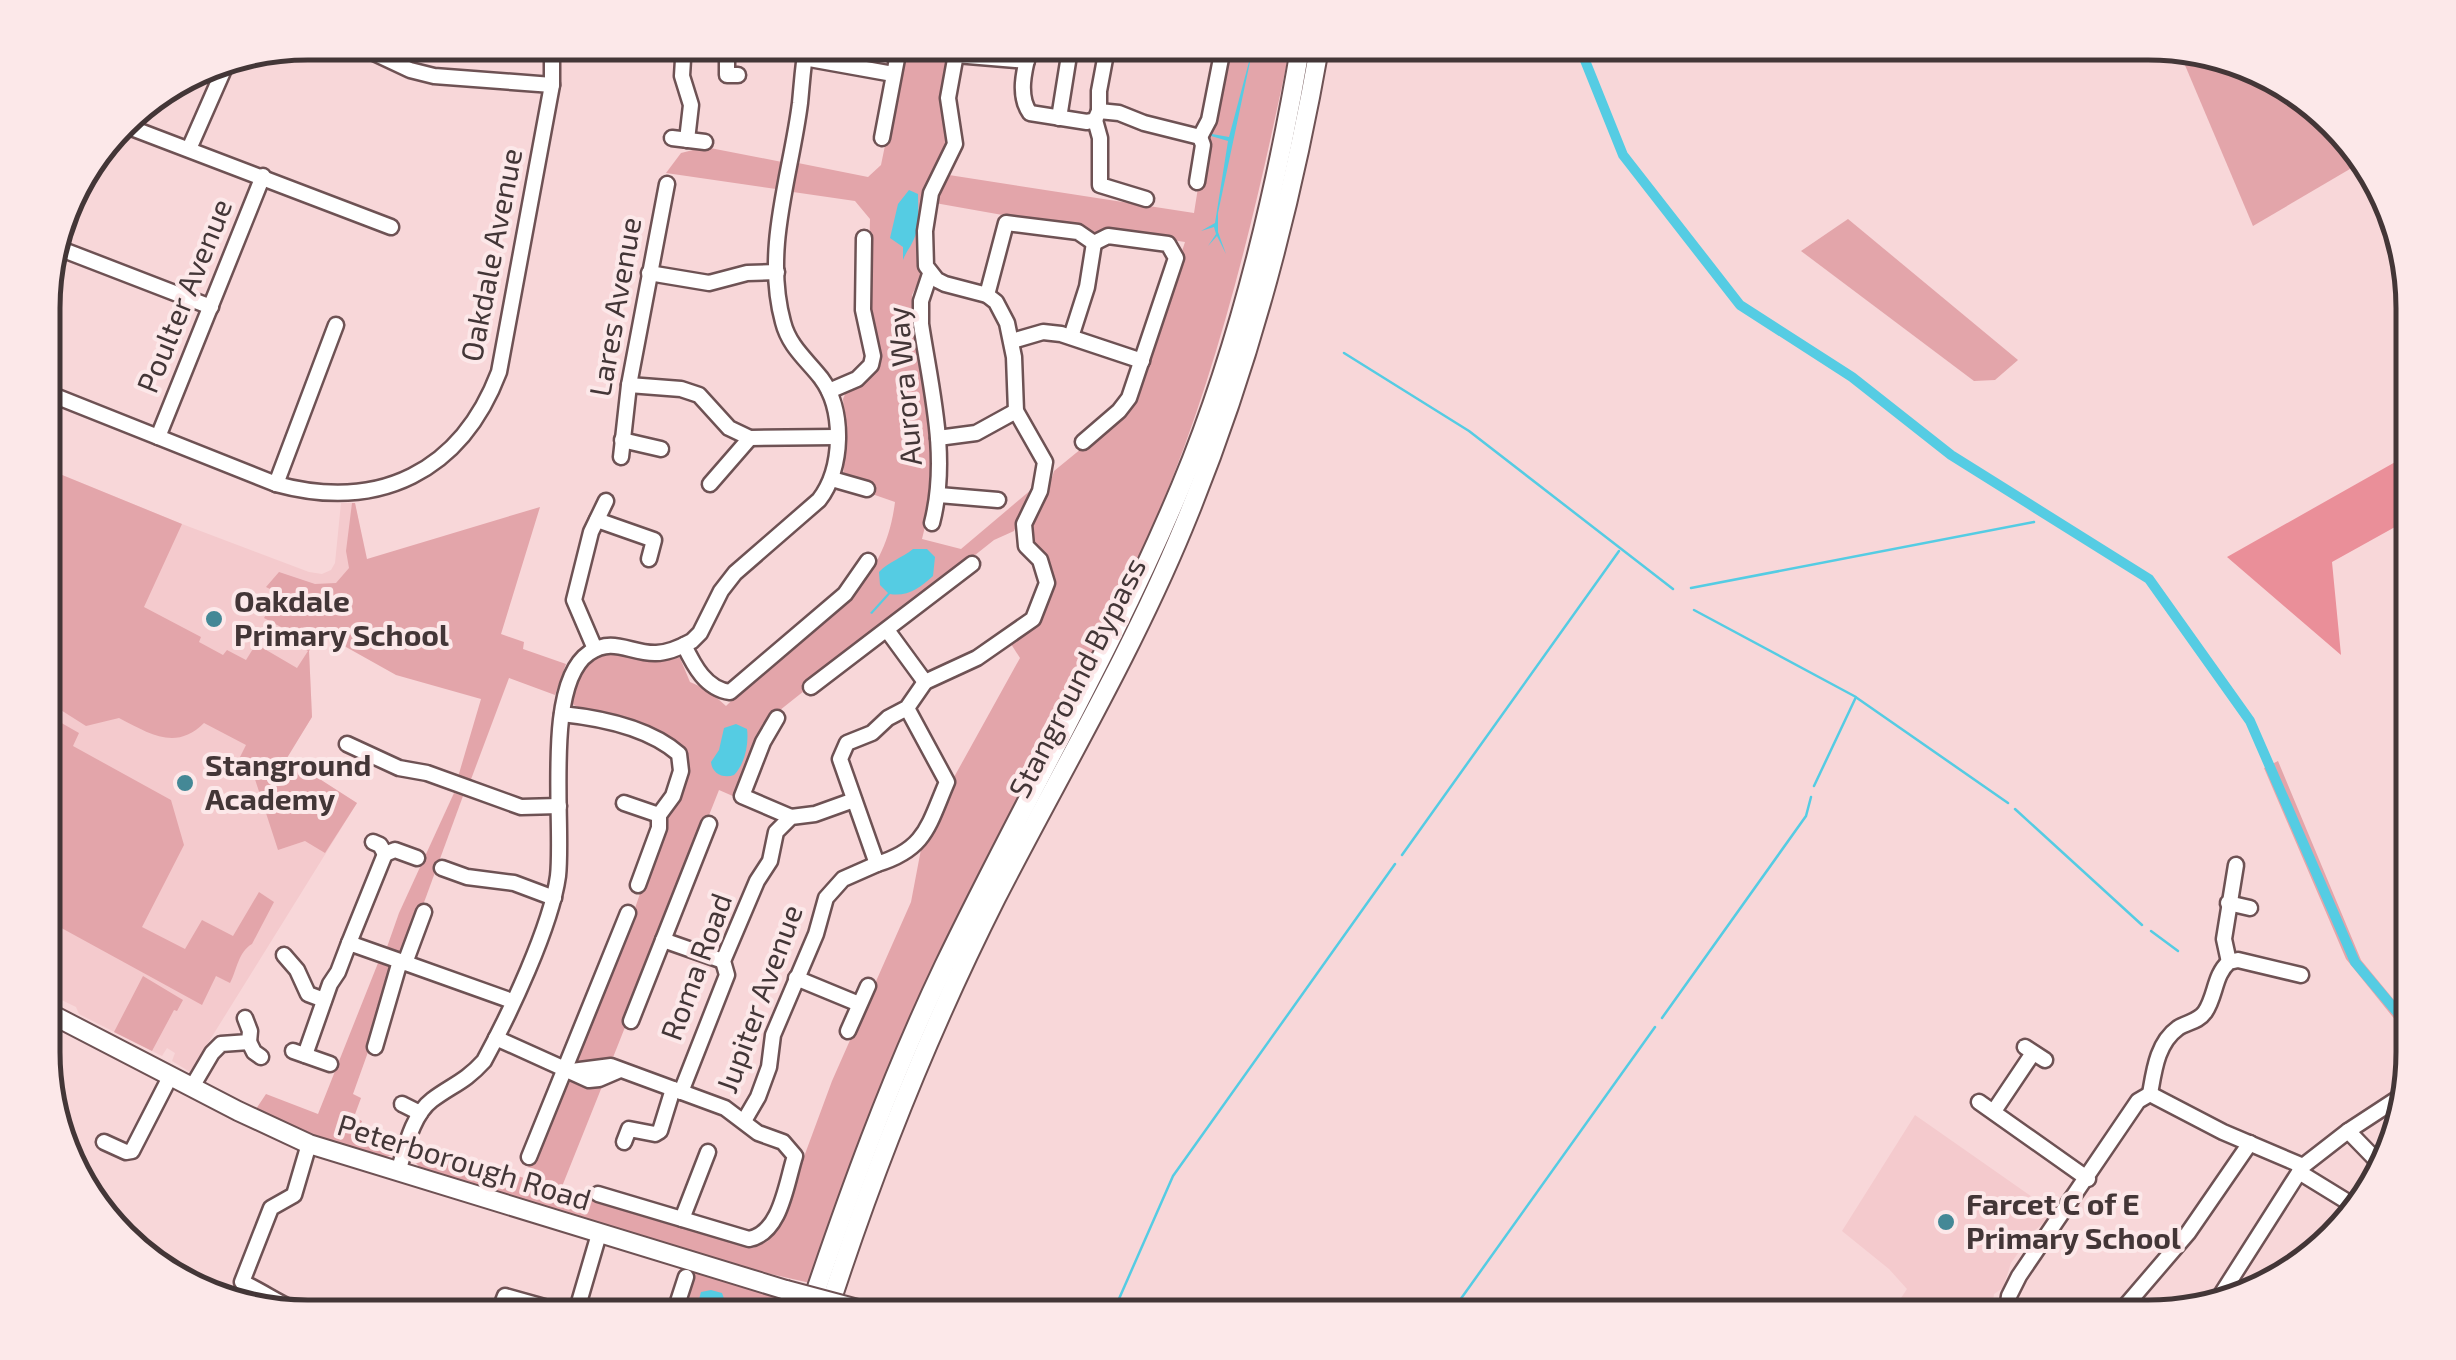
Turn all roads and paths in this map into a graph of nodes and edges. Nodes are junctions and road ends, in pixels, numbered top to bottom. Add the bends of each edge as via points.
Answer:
1 (390, 60) edge
2 (552, 60) edge
3 (683, 60) edge
4 (727, 60) edge
5 (804, 60) edge
6 (815, 60) edge
7 (896, 60) edge
8 (955, 60) edge
9 (1022, 60) edge
10 (1068, 60) edge
11 (1105, 60) edge
12 (1218, 60) edge
13 (1297, 60) edge
14 (1317, 60) edge
15 (1027, 61) joint
16 (893, 74) junction
17 (221, 76) edge
18 (738, 76) dead end
19 (552, 85) junction
20 (1097, 116) junction
21 (1059, 118) junction
22 (136, 130) edge
23 (1200, 136) junction
24 (882, 138) dead end
25 (705, 142) dead end
26 (189, 149) junction
27 (263, 176) junction
28 (1197, 182) dead end
29 (666, 184) dead end
30 (1146, 199) dead end
31 (391, 227) dead end
32 (864, 238) dead end
33 (1094, 243) junction
34 (67, 252) edge
35 (777, 272) junction
36 (649, 273) junction
37 (930, 274) junction
38 (987, 294) junction
39 (211, 308) junction
40 (336, 325) dead end
41 (1070, 337) junction
42 (1012, 341) junction
43 (1142, 361) junction
44 (629, 385) junction
45 (829, 392) junction
46 (60, 398) edge
47 (1016, 412) junction
48 (158, 437) junction
49 (836, 437) junction
50 (750, 438) junction
51 (938, 438) junction
52 (622, 440) junction
53 (1083, 442) dead end
54 (660, 449) dead end
55 (620, 456) dead end
56 (832, 479) junction
57 (276, 484) junction
58 (710, 484) dead end
59 (867, 489) dead end
60 (939, 495) junction
61 (998, 500) dead end
62 (606, 501) dead end
63 (597, 520) junction
64 (932, 523) dead end
65 (649, 559) dead end
66 (868, 561) dead end
67 (972, 564) dead end
68 (887, 630) junction
69 (684, 646) junction
70 (596, 649) junction
71 (925, 682) junction
72 (811, 688) dead end
73 (907, 708) junction
74 (562, 714) junction
75 (778, 718) dead end
76 (347, 744) dead end
77 (854, 800) junction
78 (624, 803) dead end
79 (559, 806) junction
80 (659, 814) junction
81 (791, 816) junction
82 (709, 824) dead end
83 (373, 842) dead end
84 (385, 854) junction
85 (417, 858) dead end
86 (877, 864) junction
87 (2236, 865) dead end
88 (442, 868) dead end
89 (638, 885) dead end
90 (554, 898) junction
91 (2228, 903) junction
92 (2250, 908) dead end
93 (424, 912) dead end
94 (628, 913) dead end
95 (664, 940) junction
96 (349, 944) junction
97 (284, 956) dead end
98 (724, 961) junction
99 (402, 962) junction
100 (2229, 962) junction
101 (2301, 976) dead end
102 (796, 978) junction
103 (868, 986) dead end
104 (324, 1000) junction
105 (512, 1001) junction
106 (859, 1004) junction
107 (244, 1018) dead end
108 (60, 1019) edge
109 (632, 1021) dead end
110 (848, 1031) dead end
111 (496, 1038) junction
112 (249, 1042) junction
113 (375, 1047) dead end
114 (2034, 1053) dead end
115 (262, 1057) dead end
116 (330, 1064) dead end
117 (569, 1069) junction
118 (170, 1077) junction
119 (192, 1087) junction
120 (677, 1091) junction
121 (2150, 1094) junction
122 (1979, 1102) dead end
123 (2390, 1103) edge
124 (402, 1104) dead end
125 (1994, 1111) junction
126 (420, 1114) junction
127 (744, 1121) junction
128 (2348, 1131) junction
129 (104, 1142) dead end
130 (624, 1142) dead end
131 (2250, 1143) junction
132 (309, 1144) junction
133 (708, 1152) dead end
134 (2373, 1156) edge
135 (530, 1157) dead end
136 (2301, 1169) junction
137 (398, 1172) junction
138 (2088, 1179) junction
139 (598, 1194) dead end
140 (2347, 1201) edge
141 (682, 1220) junction
142 (599, 1234) junction
143 (686, 1277) dead end
144 (2226, 1288) edge
145 (261, 1295) edge
146 (2009, 1299) edge
147 (2131, 1299) edge
148 (582, 1300) edge
149 (679, 1300) edge
150 (813, 1300) edge
151 (822, 1300) edge
152 (832, 1300) edge

1 - 19 street via 434,76
2 - 19 street, Oakdale Avenue
3 - 25 street via 691,105 680,139
4 - 18 street via 727,75
5 - 35 street
6 - 16 street
7 - 16 street
8 - 37 street via 948,98 956,144 931,194 924,253
9 - 15 street
10 - 21 street
11 - 20 street
12 - 23 street via 1210,120
13 - 150 main road, Stanground Bypass via 1268,207 1182,485 1090,684 933,991
14 - 152 main road, Stanground Bypass via 1271,270 1206,469 1151,600 947,1001
15 - 21 street via 1024,104 1030,113
16 - 24 street
17 - 26 street
19 - 57 street, Oakdale Avenue via 507,338 472,427 419,472 382,487 329,494
20 - 21 street
20 - 23 street via 1119,113
20 - 30 street via 1100,185
22 - 26 street
23 - 28 street
26 - 27 street
27 - 31 street
27 - 39 street, Poulter Avenue
29 - 36 street, Lares Avenue
32 - 45 street via 858,286 872,365
33 - 38 street via 1078,232 1006,223
33 - 41 street
33 - 43 street via 1108,236 1174,250
34 - 39 street
35 - 36 street via 709,283
35 - 45 street via 792,345
36 - 44 street, Lares Avenue
37 - 38 street
37 - 51 street, Aurora Way via 921,324
38 - 42 street
39 - 48 street, Poulter Avenue
40 - 57 street
41 - 42 street via 1043,332
41 - 43 street
42 - 47 street
43 - 53 street via 1119,411
44 - 50 street via 699,395 730,428
44 - 52 street, Lares Avenue
45 - 49 street
46 - 48 street, Oakdale Avenue
47 - 51 street via 976,433
47 - 71 street via 1045,462 1024,524 1026,546 1040,560 1047,583 1033,619 977,658
48 - 57 street, Oakdale Avenue
49 - 50 street
49 - 56 street
50 - 58 street
51 - 60 street, Aurora Way
52 - 54 street, Lares Avenue
52 - 55 street, Lares Avenue
56 - 59 street
56 - 69 street via 819,500 735,573 700,632
60 - 61 street, Aurora Way
60 - 64 street, Aurora Way
62 - 63 street
63 - 65 street via 654,540
63 - 70 street via 574,600
66 - 69 street via 828,610 730,692 699,674
67 - 68 street
68 - 71 street
68 - 72 street
69 - 70 street via 656,653 611,644
70 - 74 street via 578,665
71 - 73 street
73 - 77 street via 841,750
73 - 86 street, Jupiter Avenue via 947,782 918,844
74 - 79 street
74 - 80 street via 600,718 679,754 673,796
75 - 81 street via 742,796
76 - 79 street via 521,807
77 - 81 street
77 - 86 street
78 - 80 street
79 - 90 street
80 - 89 street
81 - 98 street, Roma Road via 776,832 770,861
82 - 95 street
83 - 84 street
84 - 85 street via 395,850
84 - 96 street
86 - 102 street, Jupiter Avenue via 843,879 826,898
87 - 91 street
88 - 90 street
90 - 105 street
91 - 92 street
91 - 100 street
93 - 99 street
94 - 117 street via 596,979
95 - 98 street
95 - 109 street
96 - 99 street
96 - 104 street
97 - 104 street via 308,994
98 - 120 street, Roma Road via 727,975
99 - 105 street
99 - 113 street
100 - 101 street
100 - 121 street via 2208,1009 2169,1036
102 - 106 street
102 - 127 street, Jupiter Avenue
103 - 106 street
104 - 116 street via 300,1054
105 - 111 street
106 - 110 street
107 - 112 street
108 - 118 main road, Peterborough Road
111 - 117 street
111 - 126 street via 467,1080
112 - 115 street
112 - 119 street via 221,1044
114 - 125 street
117 - 120 street via 604,1065
117 - 135 street
118 - 119 main road, Peterborough Road
118 - 129 street via 132,1151
119 - 132 main road, Peterborough Road
120 - 127 street
120 - 130 street, Roma Road via 660,1131 629,1128
121 - 131 street
121 - 138 street via 2138,1101
122 - 125 street
123 - 128 street
124 - 126 street
125 - 138 street
126 - 137 street
127 - 141 street via 795,1156 771,1228 749,1239
128 - 134 street
128 - 136 street
131 - 136 street
131 - 147 street via 2188,1233
132 - 137 main road, Peterborough Road
132 - 145 street via 294,1194 271,1208 242,1282
133 - 141 street
136 - 140 street
136 - 144 street
137 - 142 main road, Peterborough Road
138 - 146 street
139 - 141 street
142 - 148 street
142 - 151 main road, Peterborough Road, bridge
143 - 149 street

